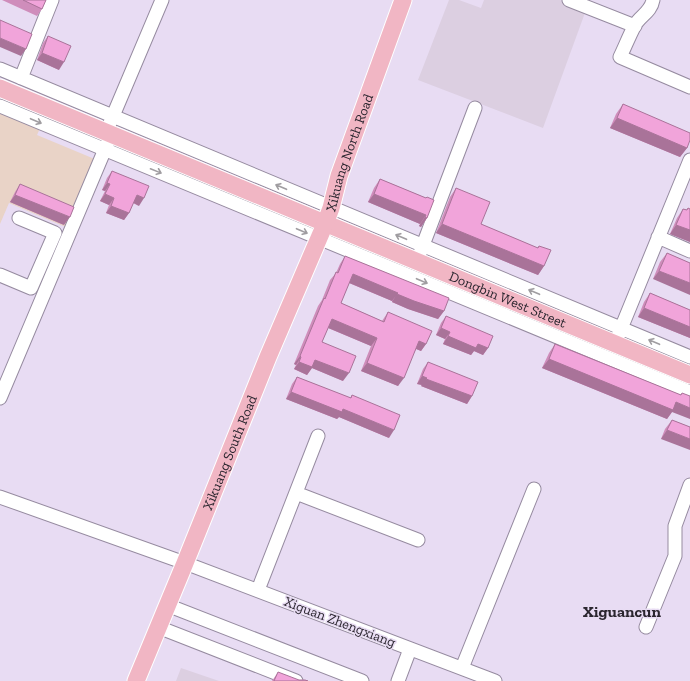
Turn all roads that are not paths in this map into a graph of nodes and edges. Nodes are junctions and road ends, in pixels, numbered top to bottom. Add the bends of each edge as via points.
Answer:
1 (52, 0) edge
2 (162, 0) edge
3 (403, 0) edge
4 (412, 0) edge
5 (569, 0) edge
6 (653, 0) edge
7 (635, 26) junction
8 (0, 70) edge
9 (21, 78) junction
10 (690, 87) edge
11 (0, 88) edge
12 (0, 106) edge
13 (475, 108) dead end
14 (113, 116) junction
15 (107, 139) junction
16 (690, 160) edge
17 (331, 208) junction
18 (19, 218) dead end
19 (322, 231) junction
20 (658, 237) junction
21 (423, 246) junction
22 (690, 251) edge
23 (417, 262) junction
24 (0, 275) edge
25 (37, 291) junction
26 (618, 336) junction
27 (690, 357) edge
28 (690, 375) edge
29 (690, 392) edge
30 (0, 398) edge
31 (318, 436) dead end
32 (690, 485) edge
33 (534, 489) dead end
34 (296, 493) junction
35 (0, 497) edge
36 (418, 540) dead end
37 (185, 562) junction
38 (258, 590) junction
39 (167, 606) junction
40 (158, 627) junction
41 (646, 627) dead end
42 (410, 648) junction
43 (462, 668) junction
44 (136, 681) edge
45 (296, 681) edge
46 (362, 681) edge
47 (398, 681) edge
48 (495, 681) edge

1 - 9 street
2 - 14 street
3 - 17 main road, Xikuang North Road via 339,176
4 - 17 main road, Xikuang North Road via 347,179
5 - 7 street
6 - 7 street via 649,11
7 - 10 street via 620,57
8 - 9 street
9 - 14 street
11 - 15 main road, Dongbin West Street
12 -> 15 street
13 - 21 street
14 - 15 street
17 -> 14 street
15 - 19 main road, Dongbin West Street
15 - 25 street
16 - 20 street
17 - 19 main road, Xikuang South Road
21 -> 17 street
18 - 25 street via 55,233
19 - 23 main road, Dongbin West Street
19 -> 29 street
19 - 37 main road, Xikuang South Road
20 - 22 street
20 - 26 street
21 - 23 street
26 -> 21 street
23 - 26 main road, Dongbin West Street
24 - 25 street
25 - 30 street
27 -> 26 street
26 - 28 main road, Dongbin West Street
31 - 34 street
32 - 41 street via 675,526 675,556
33 - 43 street
34 - 36 street
34 - 38 street
35 - 37 street, Xiguan Zhengxiang
37 - 38 street, Xiguan Zhengxiang
37 - 39 main road, Xikuang South Road
38 - 42 street, Xiguan Zhengxiang
39 - 40 main road, Xikuang South Road
39 - 46 street
40 - 44 main road, Xikuang South Road
40 - 45 street
42 - 43 street, Xiguan Zhengxiang
42 - 47 street
43 - 48 street, Xiguan Zhengxiang

